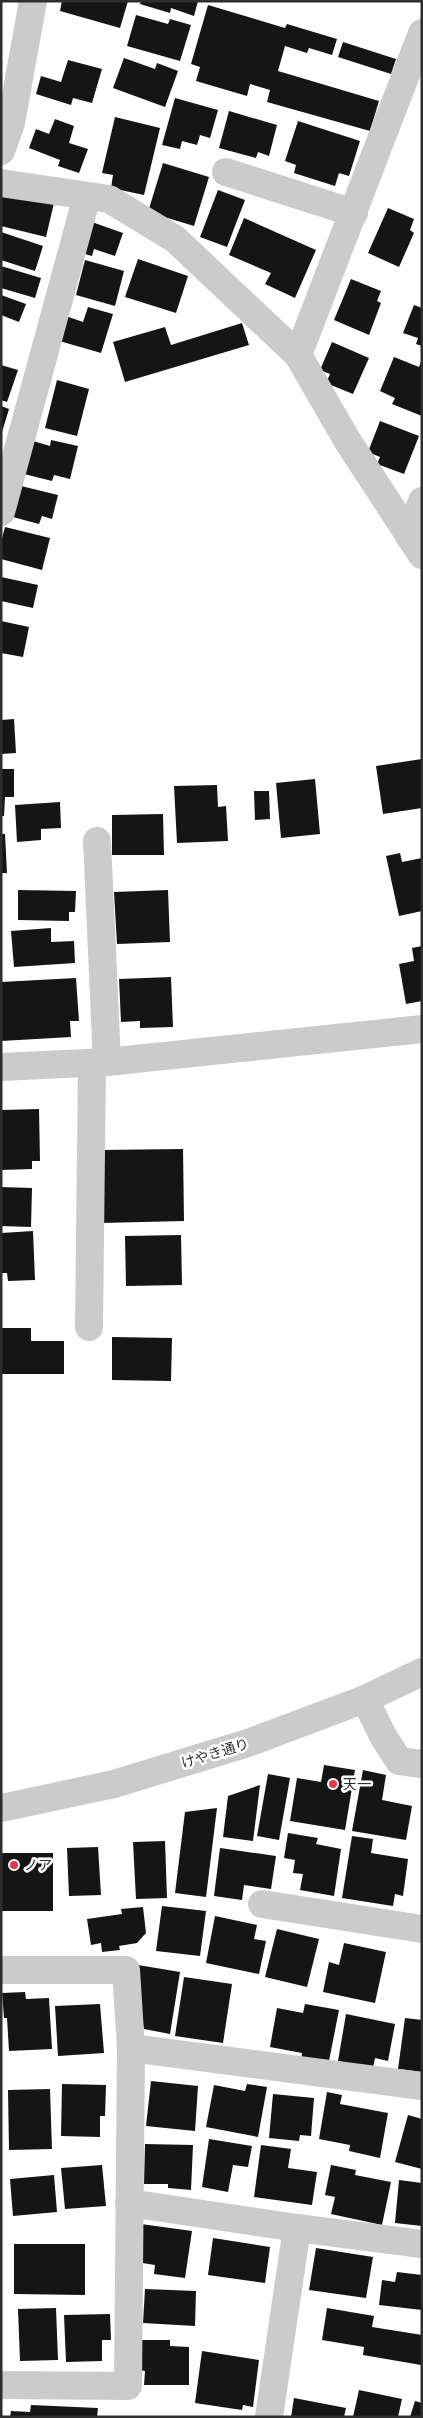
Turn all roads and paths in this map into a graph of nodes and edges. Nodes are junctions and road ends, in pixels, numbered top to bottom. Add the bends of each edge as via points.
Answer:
1 (33, 1) edge
2 (422, 33) edge
3 (1, 151) edge
4 (226, 172) dead end
5 (1, 183) edge
6 (87, 196) junction
7 (354, 213) junction
8 (298, 355) junction
9 (422, 500) edge
10 (1, 512) edge
11 (415, 545) edge
12 (97, 841) dead end
13 (422, 1029) edge
14 (99, 1062) junction
15 (1, 1067) edge
16 (89, 1327) dead end
17 (422, 1672) edge
18 (365, 1699) junction
19 (422, 1764) edge
20 (1, 1808) edge
21 (262, 1904) dead end
22 (422, 1930) edge
23 (1, 1970) edge
24 (131, 2048) junction
25 (422, 2086) edge
26 (130, 2203) junction
27 (297, 2228) junction
28 (422, 2244) edge
29 (1, 2385) edge
30 (269, 2417) edge

1 - 3 street via 12,123
2 - 7 street
4 - 7 street
5 - 6 street
6 - 8 street via 109,199 175,239
6 - 10 street
7 - 8 street
8 - 11 street via 347,440
9 - 11 street
12 - 14 street
13 - 14 street
14 - 15 street
14 - 16 street
17 - 18 street, けやき通り
18 - 19 street via 399,1761
18 - 20 street, けやき通り via 248,1743 133,1778
21 - 22 street
23 - 24 street via 126,1970
24 - 25 street
24 - 26 street
26 - 27 street
26 - 29 street via 128,2386
27 - 28 street
27 - 30 street

